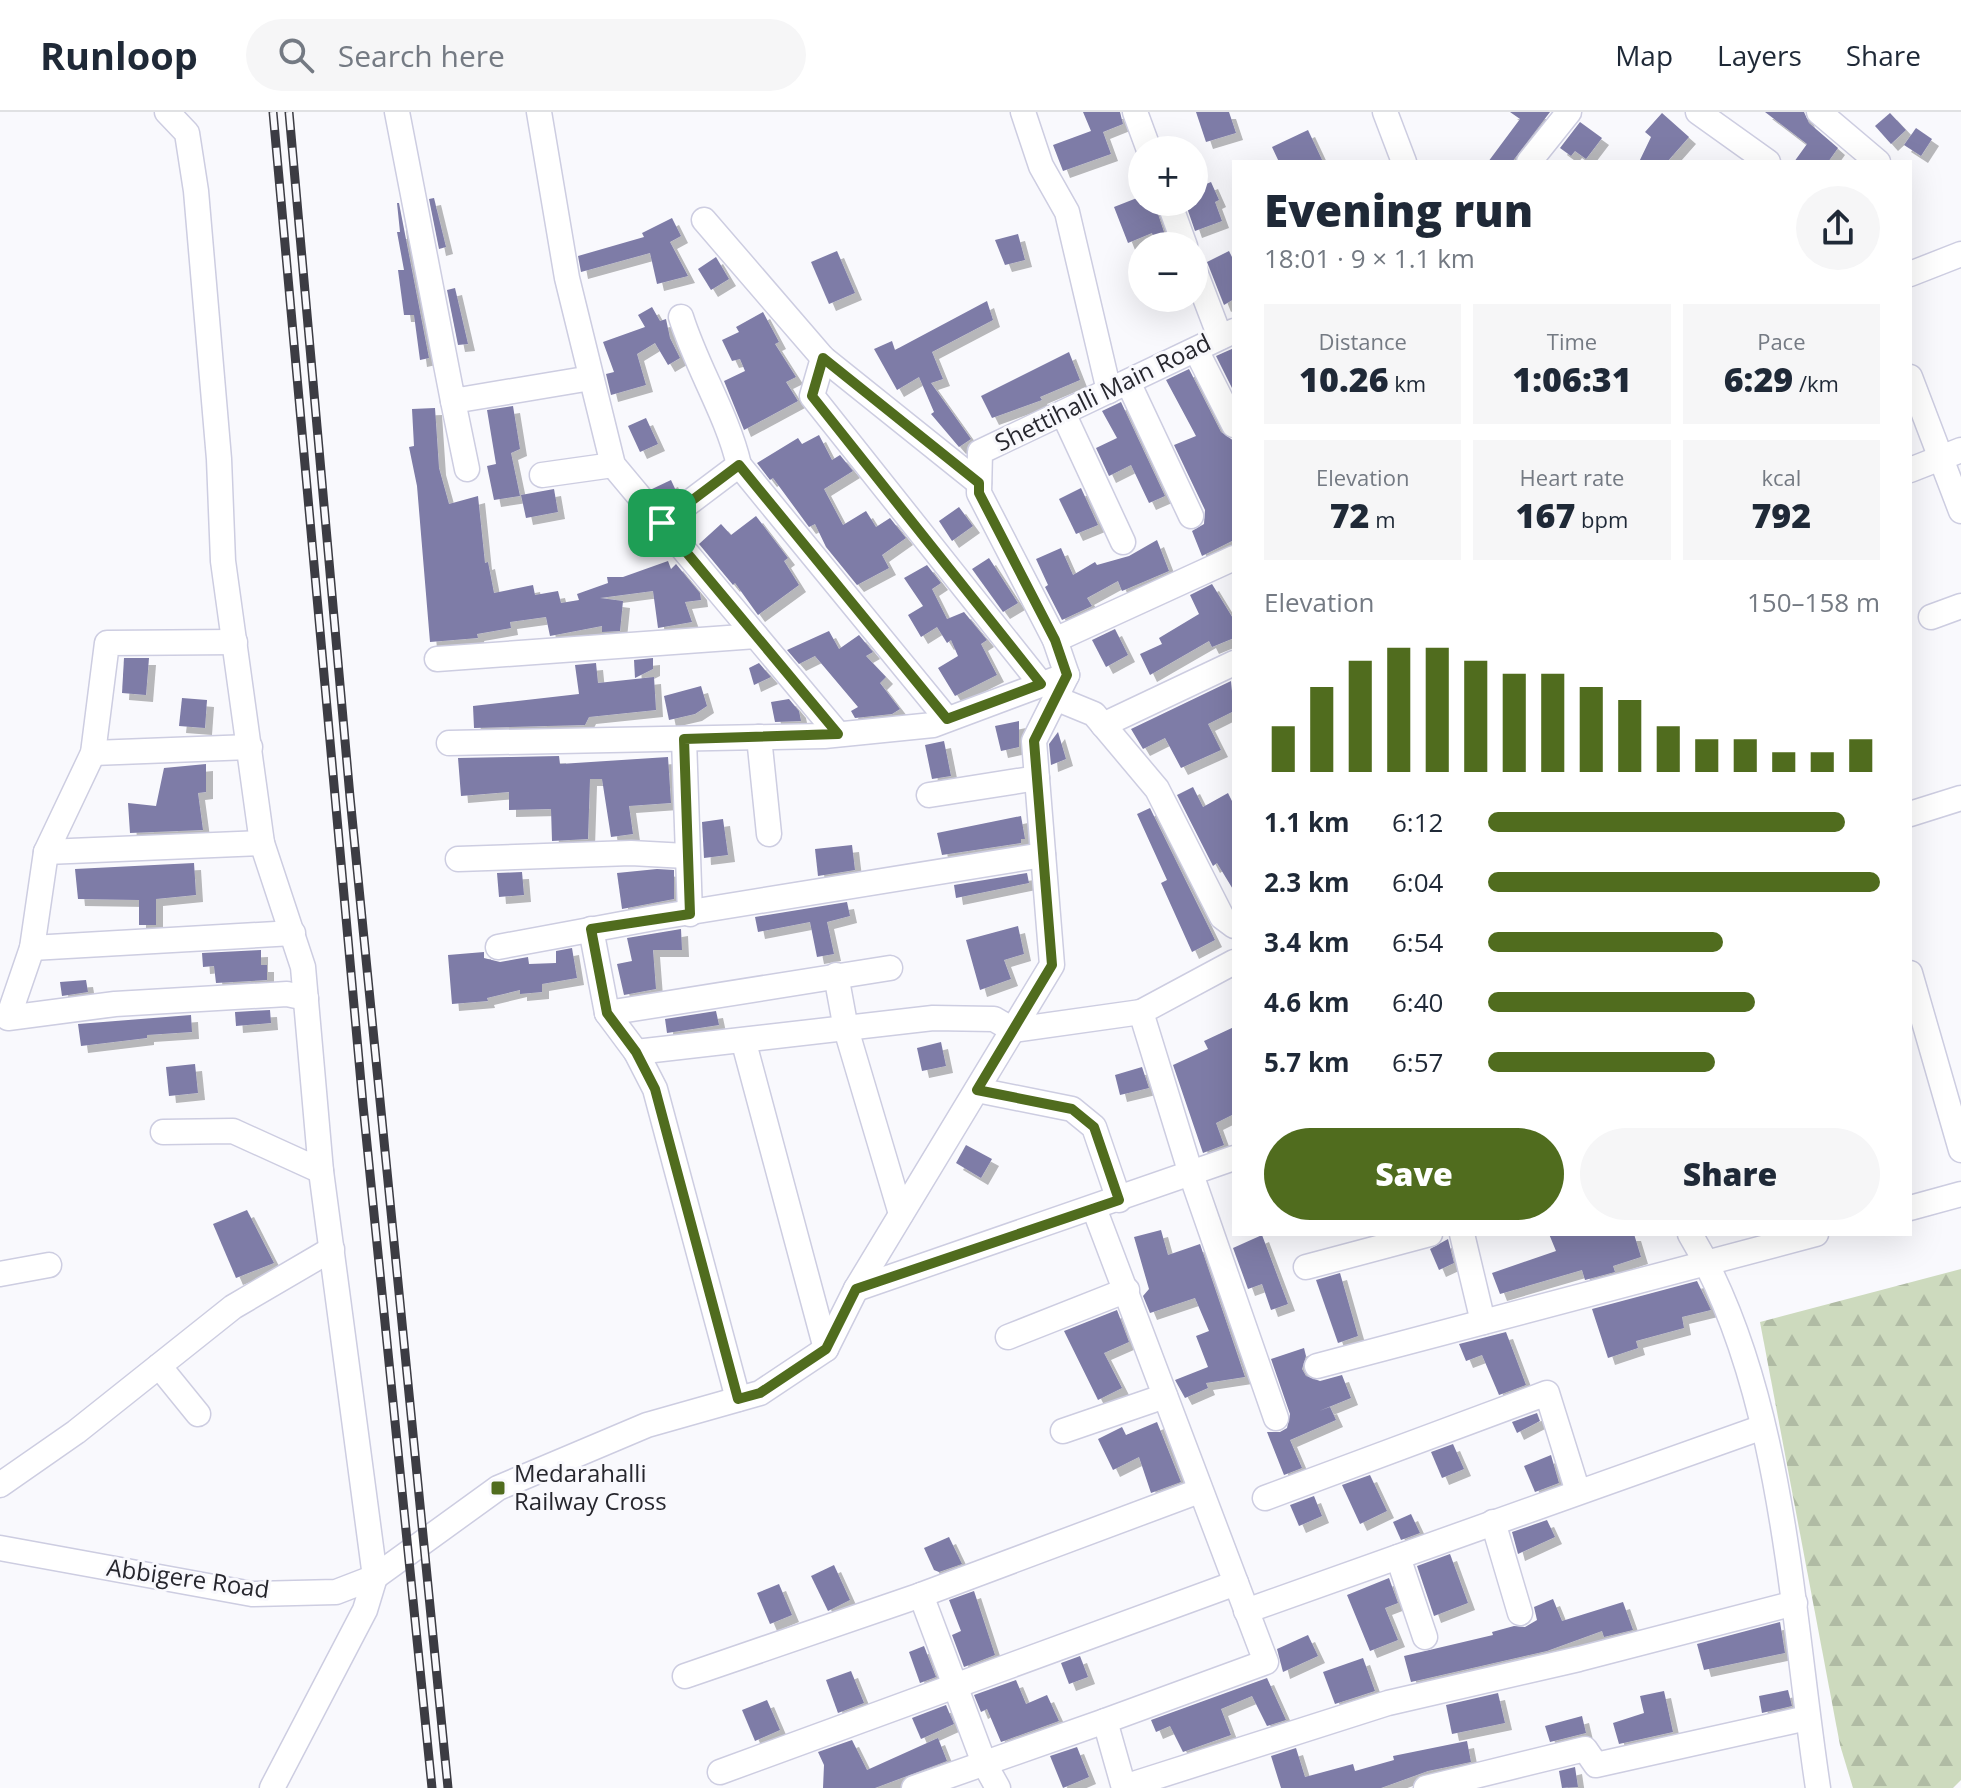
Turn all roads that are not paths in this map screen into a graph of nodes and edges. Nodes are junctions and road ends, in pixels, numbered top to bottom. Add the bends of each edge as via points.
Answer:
1 (167, 112) edge
2 (397, 112) edge
3 (539, 112) edge
4 (1023, 112) edge
5 (1135, 112) edge
6 (1385, 112) edge
7 (1569, 112) edge
8 (1698, 112) edge
9 (1819, 112) edge
10 (1144, 136) edge
11 (1541, 159) edge
12 (1403, 160) edge
13 (1765, 160) edge
14 (1876, 160) edge
15 (704, 220) dead end
16 (1961, 254) edge
17 (1912, 273) edge
18 (1208, 297) edge
19 (681, 317) dead end
20 (1227, 334) edge
21 (1196, 350) junction
22 (823, 358) junction
23 (591, 378) junction
24 (1912, 381) edge
25 (1119, 386) junction
26 (453, 401) junction
27 (1063, 413) junction
28 (1232, 421) edge
29 (1951, 454) edge
30 (613, 465) junction
31 (739, 465) junction
32 (467, 469) dead end
33 (1912, 469) edge
34 (542, 475) dead end
35 (979, 483) junction
36 (1961, 511) edge
37 (1191, 516) dead end
38 (662, 523) junction
39 (1123, 542) dead end
40 (1232, 559) edge
41 (1961, 606) edge
42 (1931, 617) dead end
43 (756, 636) junction
44 (1055, 640) junction
45 (235, 642) junction
46 (437, 659) dead end
47 (1232, 664) edge
48 (1048, 691) junction
49 (947, 719) junction
50 (1103, 725) junction
51 (838, 734) junction
52 (759, 737) junction
53 (684, 739) junction
54 (449, 743) dead end
55 (250, 747) junction
56 (93, 753) junction
57 (1037, 778) junction
58 (929, 795) dead end
59 (1961, 798) edge
60 (1912, 813) edge
61 (769, 834) dead end
62 (262, 843) junction
63 (46, 852) junction
64 (1043, 855) junction
65 (686, 856) junction
66 (458, 859) dead end
67 (690, 914) junction
68 (1232, 924) edge
69 (591, 929) junction
70 (293, 933) junction
71 (498, 947) dead end
72 (32, 948) junction
73 (1232, 963) edge
74 (890, 968) dead end
75 (836, 975) junction
76 (1912, 980) edge
77 (306, 998) junction
78 (1141, 1012) junction
79 (607, 1013) junction
80 (846, 1029) junction
81 (1013, 1030) junction
82 (744, 1043) junction
83 (636, 1052) junction
84 (977, 1090) junction
85 (163, 1132) dead end
86 (1961, 1150) edge
87 (1232, 1159) edge
88 (321, 1171) junction
89 (1191, 1174) junction
90 (1961, 1194) edge
91 (1119, 1200) junction
92 (1912, 1207) edge
93 (1094, 1208) junction
94 (901, 1214) junction
95 (1422, 1236) edge
96 (1462, 1236) edge
97 (1691, 1236) edge
98 (1809, 1236) edge
99 (332, 1249) junction
100 (1708, 1264) junction
101 (49, 1265) dead end
102 (1306, 1267) dead end
103 (0, 1274) edge
104 (856, 1289) junction
105 (1127, 1290) junction
106 (1483, 1322) junction
107 (1008, 1337) dead end
108 (826, 1349) junction
109 (159, 1366) junction
110 (1317, 1366) dead end
111 (1165, 1396) junction
112 (738, 1399) junction
113 (198, 1414) dead end
114 (1276, 1418) dead end
115 (1763, 1427) junction
116 (1063, 1431) dead end
117 (0, 1485) edge
118 (1199, 1491) junction
119 (1578, 1492) junction
120 (1265, 1498) dead end
121 (1493, 1522) junction
122 (0, 1548) edge
123 (1398, 1557) junction
124 (375, 1577) junction
125 (1236, 1583) junction
126 (921, 1595) junction
127 (1795, 1603) junction
128 (1246, 1611) junction
129 (1520, 1613) dead end
130 (1425, 1637) dead end
131 (685, 1676) dead end
132 (955, 1687) junction
133 (1807, 1718) junction
134 (1105, 1721) junction
135 (984, 1763) junction
136 (720, 1772) dead end
137 (1490, 1780) edge
138 (1124, 1787) edge
139 (272, 1788) edge
140 (914, 1788) edge
141 (998, 1788) edge
142 (1426, 1788) edge
143 (1818, 1788) edge

1 - 45 street via 187,133 196,191 223,561
2 - 26 street
3 - 23 street via 567,278
4 - 25 street via 1041,166 1067,212
5 - 10 street
6 - 12 street
7 - 11 street
8 - 13 street
9 - 14 street
15 - 22 street
16 - 17 street
18 - 20 street
19 - 31 street via 692,353 728,425
20 - 21 street, Shettihalli Main Road
21 - 25 street, Shettihalli Main Road
21 - 28 street
22 - 35 street
22 - 48 street via 812,396
23 - 26 street
23 - 30 street
24 - 29 street
25 - 27 street, Shettihalli Main Road
25 - 37 street
26 - 32 street
27 - 35 street, Shettihalli Main Road via 980,452
27 - 39 street
29 - 33 street
29 - 36 street
30 - 34 street
30 - 38 street
31 - 38 street
31 - 49 street
35 - 44 street, Shettihalli Main Road via 979,493
38 - 43 street
40 - 44 street
41 - 42 street
43 - 46 street
43 - 51 street
44 - 48 street, Shettihalli Main Road via 1067,675
45 - 55 street
45 - 56 street via 107,643
47 - 50 street
48 - 49 street
48 - 50 street via 1094,714
48 - 57 street via 1034,741
49 - 51 street via 933,725
50 - 68 street via 1157,789 1222,917
51 - 52 street
52 - 53 street
52 - 61 street
53 - 54 street
53 - 65 street
55 - 56 street
55 - 62 street
56 - 63 street
57 - 58 street
57 - 64 street
59 - 60 street
62 - 63 street
62 - 70 street
63 - 72 street
64 - 67 street
64 - 81 street via 1052,965
65 - 66 street
65 - 67 street
67 - 69 street
69 - 71 street
69 - 79 street
70 - 72 street
70 - 77 street
72 - 77 street via 8,1018 115,1004 287,994
73 - 78 street
74 - 75 street
75 - 79 street
75 - 80 street
76 - 86 street
77 - 88 street
78 - 81 street
78 - 89 street
79 - 83 street
80 - 81 street via 933,1018 994,1019
80 - 82 street
80 - 94 street
81 - 84 street
82 - 83 street
82 - 108 street
83 - 112 street via 655,1089
84 - 91 street via 1072,1109 1094,1127
84 - 94 street
85 - 88 street via 233,1131
87 - 89 street
88 - 99 street
89 - 91 street
89 - 114 street
90 - 92 street
91 - 93 street
93 - 104 street
93 - 105 street
94 - 104 street
95 - 102 street
96 - 106 street
97 - 100 street
98 - 100 street
99 - 109 street via 233,1307
99 - 124 street
100 - 106 street
100 - 115 street
101 - 103 street
104 - 108 street
105 - 107 street
105 - 111 street
106 - 110 street
108 - 112 street via 760,1393
109 - 113 street
109 - 117 street
111 - 116 street
111 - 118 street
112 - 124 street via 647,1425 498,1488
115 - 119 street
115 - 127 street
118 - 125 street
118 - 126 street
119 - 120 street via 1547,1393
119 - 121 street
121 - 123 street
121 - 129 street
122 - 124 street, Abbigere Road via 252,1594 336,1592
123 - 128 street
123 - 130 street
124 - 139 street via 345,1651
125 - 128 street
125 - 132 street
126 - 131 street
126 - 132 street
127 - 133 street
127 - 138 street via 1388,1703
128 - 134 street via 1266,1662
132 - 135 street
132 - 136 street
133 - 137 street via 1596,1765 1585,1749
133 - 143 street
134 - 135 street
134 - 138 street
135 - 140 street
135 - 141 street
137 - 142 street

